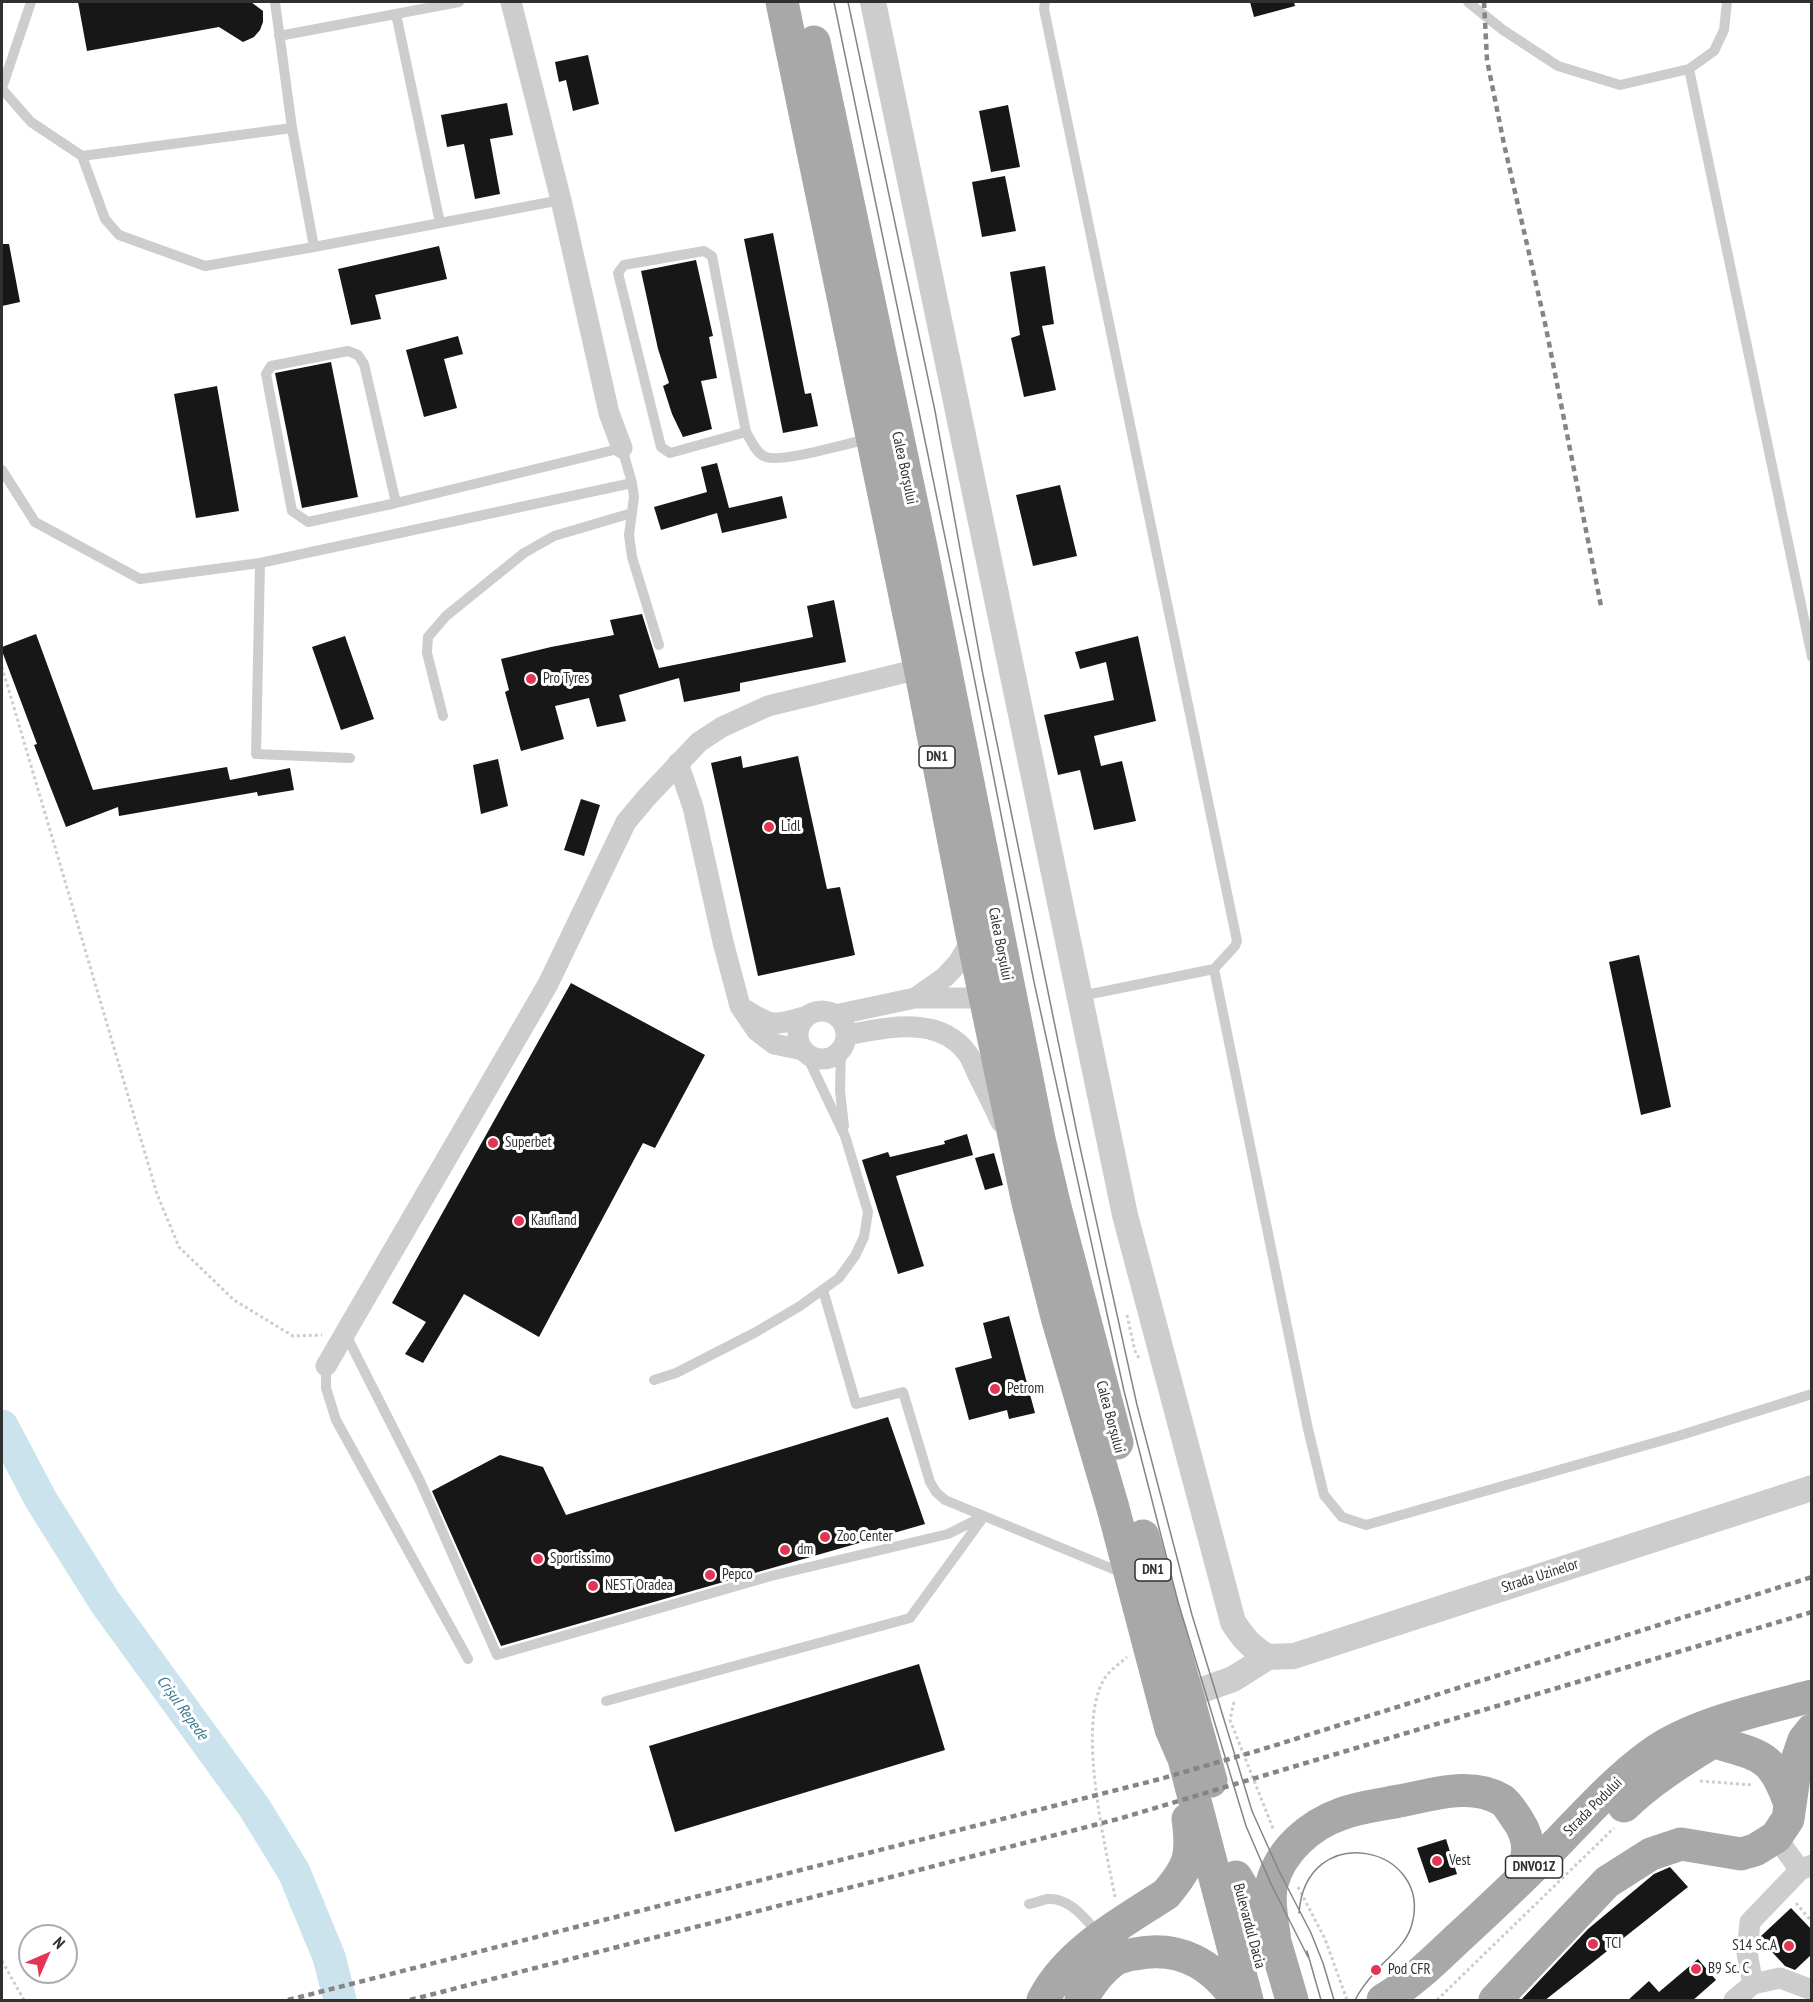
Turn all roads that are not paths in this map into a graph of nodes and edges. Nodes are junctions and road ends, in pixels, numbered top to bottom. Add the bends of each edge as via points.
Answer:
1 (31, 2) edge
2 (275, 2) edge
3 (457, 2) edge
4 (511, 2) edge
5 (782, 2) edge
6 (805, 2) edge
7 (873, 2) edge
8 (1045, 2) edge
9 (1468, 2) edge
10 (1727, 2) edge
11 (396, 14) junction
12 (279, 36) junction
13 (1689, 69) junction
14 (2, 88) edge
15 (292, 128) junction
16 (81, 156) junction
17 (561, 200) junction
18 (440, 223) junction
19 (314, 247) junction
20 (746, 432) junction
21 (872, 438) junction
22 (622, 448) junction
23 (2, 470) edge
24 (632, 483) junction
25 (396, 503) junction
26 (632, 513) junction
27 (260, 563) junction
28 (659, 645) dead end
29 (1812, 657) edge
30 (932, 666) junction
31 (443, 716) dead end
32 (350, 758) dead end
33 (678, 763) junction
34 (972, 934) junction
35 (1214, 969) junction
36 (1080, 996) junction
37 (998, 997) junction
38 (915, 998) junction
39 (740, 1006) junction
40 (835, 1015) junction
41 (807, 1016) junction
42 (844, 1043) junction
43 (804, 1051) junction
44 (845, 1136) junction
45 (1019, 1157) junction
46 (823, 1290) junction
47 (345, 1333) junction
48 (326, 1366) joint
49 (654, 1380) dead end
50 (1812, 1394) edge
51 (1812, 1488) edge
52 (984, 1516) junction
53 (1131, 1576) junction
54 (1268, 1658) junction
55 (468, 1659) dead end
56 (1188, 1695) junction
57 (1812, 1696) edge
58 (606, 1701) dead end
59 (1812, 1714) edge
60 (1812, 1730) edge
61 (1714, 1742) junction
62 (1790, 1804) junction
63 (1195, 1823) junction
64 (1776, 1837) junction
65 (1806, 1867) edge
66 (1236, 1877) junction
67 (1518, 1882) junction
68 (1029, 1904) dead end
69 (1275, 1942) junction
70 (1102, 1962) edge
71 (1753, 1984) junction
72 (1812, 1989) edge
73 (1043, 2001) edge
74 (1237, 2001) edge
75 (1247, 2001) edge
76 (1269, 2001) edge
77 (1292, 2001) edge
78 (1383, 2001) edge
79 (1422, 2001) edge
80 (1495, 2001) edge
81 (1734, 2001) edge

1 - 14 lane
2 - 12 lane
3 - 11 lane
4 - 17 street
5 - 21 main road, Calea Borșului / DN1
6 - 30 main road, Calea Borșului / DN1 via 873,318
7 - 36 street
8 - 35 lane via 1237,941
9 - 13 lane via 1558,66 1620,85
10 - 13 lane via 1724,30 1714,51
11 - 12 lane
11 - 18 lane
12 - 15 lane
13 - 29 lane
14 - 16 lane via 30,122
15 - 16 lane
15 - 19 lane
16 - 19 lane via 105,219 119,235 205,266
17 - 18 lane
17 - 22 street via 609,413
18 - 19 lane
20 - 20 lane via 670,453 660,447 618,273 624,265 704,251 712,256
20 - 21 lane via 755,449 765,457 782,458
21 - 30 main road, Calea Borșului / DN1
22 - 24 lane
22 - 25 lane
23 - 27 lane via 35,522 140,579
24 - 26 lane
24 - 27 lane
25 - 25 lane via 364,364 358,355 348,351 271,366 266,374 292,511 309,522
26 - 28 lane via 632,556
26 - 31 lane via 554,536 524,553 440,623 428,637 427,653
27 - 32 lane via 256,754
30 - 33 street via 768,706 722,727
30 - 34 main road, Calea Borșului / DN1
30 - 37 main road, Calea Borșului / DN1
33 - 39 street via 693,807
33 - 47 street via 626,822 548,984
34 - 37 main road, Calea Borșului / DN1
34 - 38 street via 958,963
35 - 36 lane
35 - 50 lane via 1311,1440 1324,1495 1342,1517 1366,1525
36 - 54 street via 1125,1215 1233,1622 1252,1647
37 - 38 street
37 - 45 main road, Calea Borșului / DN1
37 - 56 main road, Calea Borșului / DN1
38 - 40 street
39 - 41 street via 762,1020 778,1024
39 - 43 street via 757,1031 774,1044
40 - 41 street via 821,1011
40 - 42 street via 841,1020
41 - 43 street via 798,1038
42 - 43 street via 830,1059 817,1059
42 - 44 lane via 840,1091
42 - 45 street via 891,1028 919,1026 954,1040 968,1054
43 - 44 lane
44 - 46 lane via 867,1220 855,1256 839,1278
45 - 53 main road, Calea Borșului / DN1 via 1057,1317
46 - 49 lane via 756,1332 676,1373
46 - 52 lane via 856,1404 903,1392 936,1492 945,1500
47 - 48 street
47 - 52 lane via 420,1481 498,1654 771,1576 948,1534
48 - 55 lane via 326,1388 336,1420
51 - 54 street, Strada Uzinelor via 1294,1656
52 - 53 lane
52 - 58 lane via 910,1618
53 - 63 main road, Calea Borșului / DN1
54 - 56 street via 1233,1679
56 - 66 main road, Calea Borșului / DN1
57 - 67 main road, Strada Podului / DNVO1Z via 1734,1716 1651,1753
59 - 61 main road, Strada Podului / DNVO1Z
60 - 62 main road via 1796,1763
61 - 62 main road via 1756,1754 1770,1764 1782,1780
61 - 79 main road, Strada Podului / DNVO1Z via 1640,1791
62 - 64 main road via 1788,1818
63 - 70 main road via 1185,1868 1166,1894 1129,1919
63 - 75 main road, Bulevardul Dacia
64 - 65 street
64 - 80 main road via 1741,1854 1681,1844 1651,1854 1607,1882
65 - 71 street via 1750,1922 1747,1953
66 - 69 main road, Bulevardul Dacia / DN1
66 - 76 main road, Bulevardul Dacia / DN1
67 - 69 main road via 1527,1862 1524,1830 1503,1801 1492,1796 1454,1790 1342,1813 1299,1839 1278,1869 1271,1884
67 - 78 main road, Strada Podului / DNVO1Z via 1419,1974
68 - 70 lane via 1059,1900 1077,1910
69 - 77 main road, Bulevardul Dacia / DN1
70 - 73 main road via 1076,1958
70 - 74 main road via 1149,1951 1180,1954 1218,1977
71 - 72 street via 1780,1978
71 - 81 street

